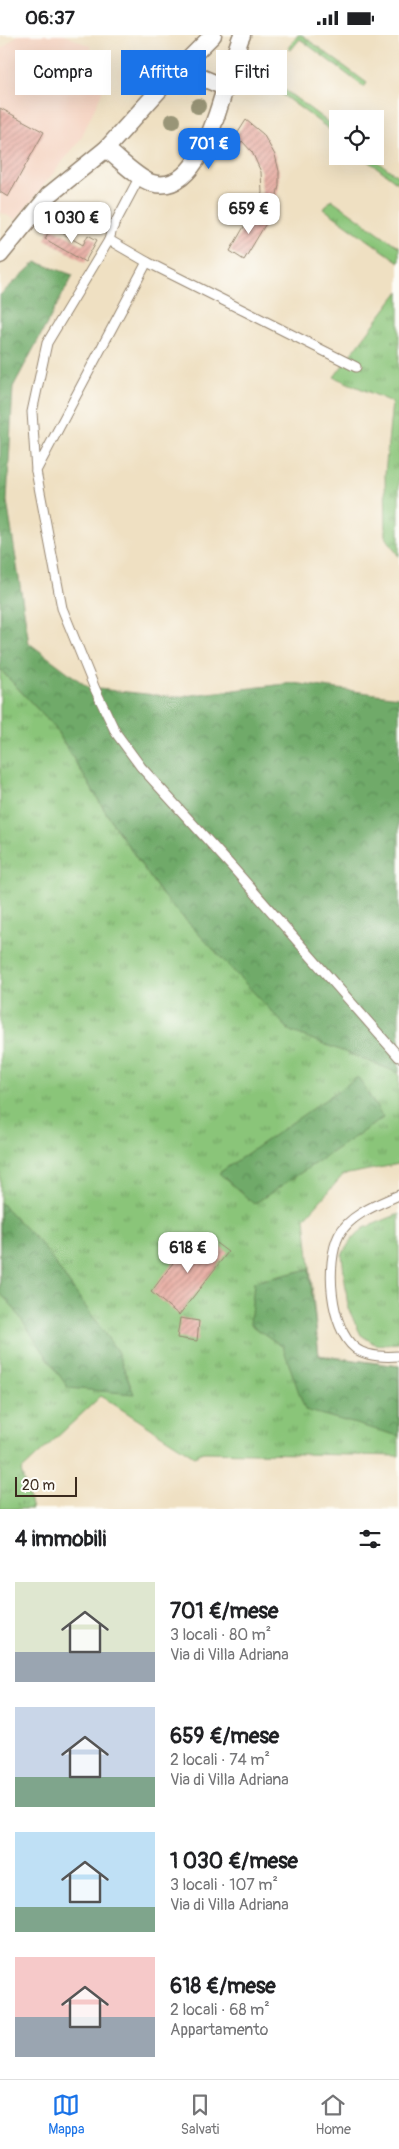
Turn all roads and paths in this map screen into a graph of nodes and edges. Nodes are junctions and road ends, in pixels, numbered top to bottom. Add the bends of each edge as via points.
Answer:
1 (213, 35) edge
2 (242, 35) edge
3 (198, 50) edge
4 (236, 50) edge
5 (155, 95) edge
6 (222, 95) edge
7 (106, 149) junction
8 (140, 176) junction
9 (109, 240) junction
10 (0, 255) edge
11 (147, 262) junction
12 (356, 367) dead end
13 (36, 471) junction
14 (399, 1057) edge
15 (399, 1195) edge
16 (399, 1356) edge

1 - 3 street
2 - 4 street
5 - 7 street
6 - 8 street via 205,145 180,178 163,185 150,183
7 - 8 street
7 - 10 street via 49,195
8 - 9 lane
9 - 11 lane
9 - 13 lane via 47,343 32,411
11 - 12 lane
11 - 13 lane
13 - 14 lane via 62,609 116,733 141,767
15 - 16 lane via 358,1215 340,1234 332,1255 331,1286 342,1334 355,1348 371,1355

